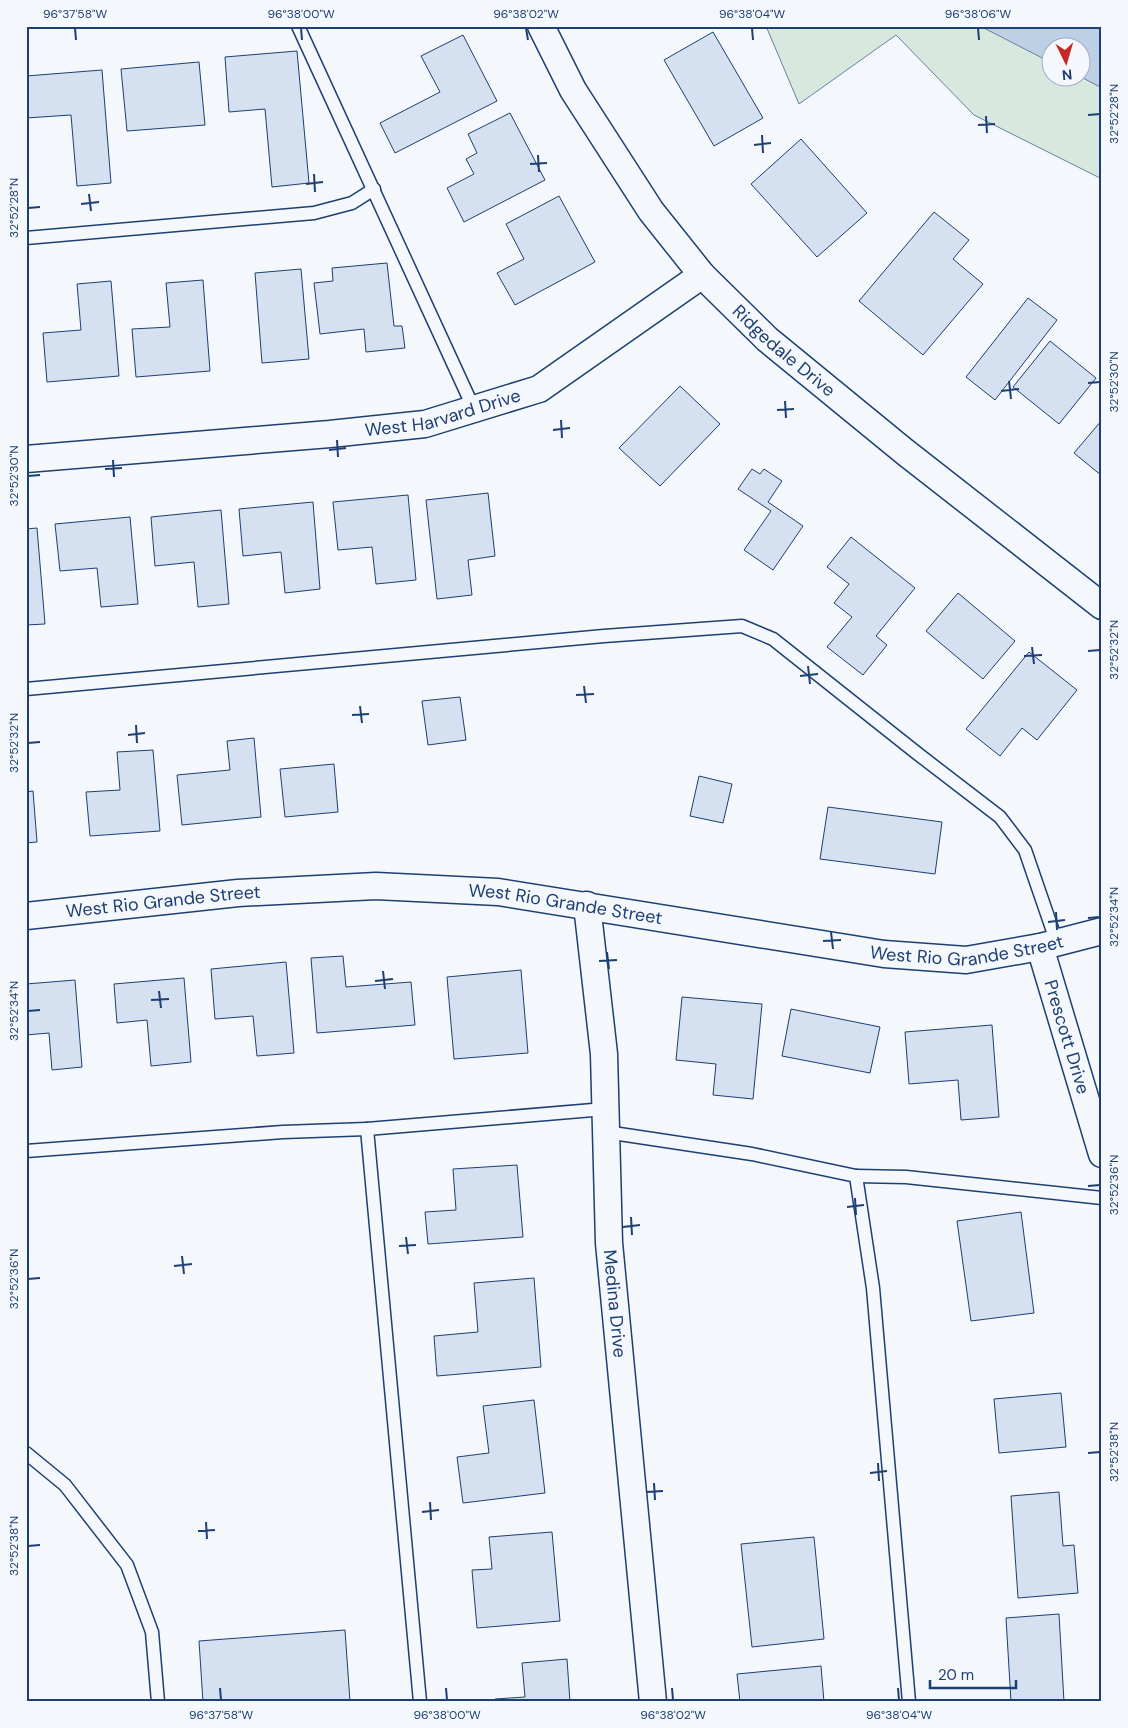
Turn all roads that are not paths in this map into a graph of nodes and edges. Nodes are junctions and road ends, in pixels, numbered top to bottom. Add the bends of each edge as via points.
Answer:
1 (298, 26) edge
2 (541, 26) edge
3 (374, 189) junction
4 (26, 238) edge
5 (702, 275) junction
6 (474, 409) junction
7 (26, 459) edge
8 (1102, 606) edge
9 (26, 690) edge
10 (587, 905) junction
11 (26, 916) edge
12 (1102, 931) edge
13 (1048, 945) junction
14 (605, 1120) junction
15 (367, 1129) junction
16 (26, 1151) edge
17 (1102, 1154) edge
18 (856, 1176) junction
19 (1102, 1198) edge
20 (26, 1453) edge
21 (158, 1702) edge
22 (420, 1702) edge
23 (653, 1702) edge
24 (909, 1702) edge

1 - 3 lane
2 - 5 street, Ridgedale Drive via 579,98 652,211
3 - 4 lane via 352,203 314,213
3 - 6 lane
5 - 6 street, West Harvard Drive via 539,389
5 - 8 street, Ridgedale Drive via 767,339
6 - 7 street, West Harvard Drive via 425,424
9 - 13 lane via 742,626 774,639 1000,817 1025,850
10 - 11 street, West Rio Grande Street via 498,892 376,886 238,893
10 - 13 street, West Rio Grande Street via 884,954 966,960
10 - 14 street, Medina Drive via 604,1054
12 - 13 street, West Rio Grande Street
13 - 17 street, Prescott Drive
14 - 15 lane
14 - 18 lane
14 - 23 street, Medina Drive via 609,1243
15 - 16 lane
15 - 22 lane
18 - 19 lane via 906,1177
18 - 24 lane via 873,1288
20 - 21 lane via 65,1485 127,1565 152,1632

